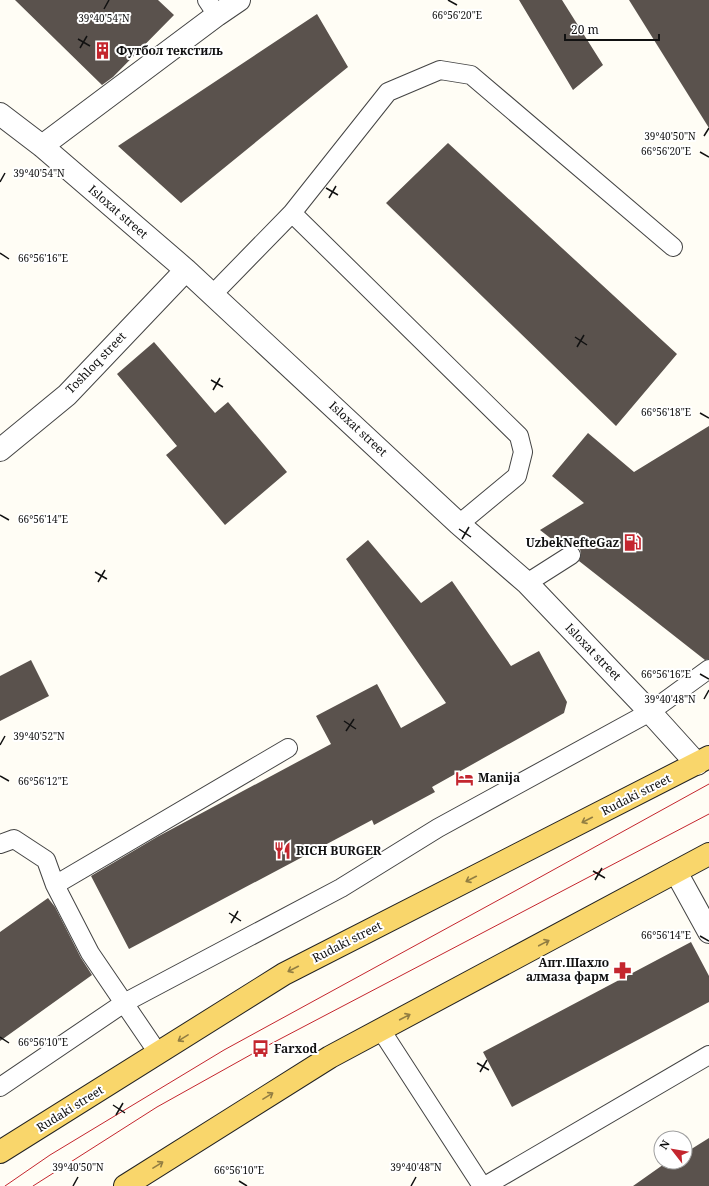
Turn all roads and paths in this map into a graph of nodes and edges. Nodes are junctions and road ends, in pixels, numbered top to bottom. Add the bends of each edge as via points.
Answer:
1 (239, 0) edge
2 (212, 7) edge
3 (0, 114) edge
4 (42, 146) junction
5 (292, 213) junction
6 (673, 247) dead end
7 (186, 270) junction
8 (212, 295) junction
9 (0, 450) edge
10 (459, 524) junction
11 (571, 555) dead end
12 (527, 583) junction
13 (709, 669) edge
14 (650, 712) junction
15 (288, 748) dead end
16 (703, 761) edge
17 (0, 844) edge
18 (709, 854) edge
19 (676, 872) junction
20 (56, 886) junction
21 (709, 932) edge
22 (124, 1003) junction
23 (381, 1030) junction
24 (158, 1053) junction
25 (709, 1055) edge
26 (0, 1086) edge
27 (0, 1152) edge
28 (125, 1186) edge
29 (484, 1186) edge

1 - 2 street
2 - 4 street
3 - 4 street, Isloxat street
4 - 7 street, Isloxat street
5 - 6 lane via 388,92 440,70 471,75
5 - 8 lane
5 - 10 lane via 519,436 524,452 517,476
7 - 8 street, Isloxat street
7 - 9 street, Toshloq street via 66,395
8 - 10 street, Isloxat street
10 - 12 street, Isloxat street
11 - 12 lane
12 - 14 street, Isloxat street
13 - 14 lane
14 - 16 street, Isloxat street
14 - 22 lane via 438,828 341,888
15 - 20 lane
16 -> 24 main road, Rudaki street via 284,974
17 - 20 lane via 14,839 46,860
18 - 19 main road
19 - 21 street
23 -> 19 main road
20 - 22 lane via 90,953
22 - 24 lane
22 - 26 lane
28 -> 23 main road via 330,1057
23 - 29 lane
24 - 27 main road, Rudaki street
25 - 29 lane

